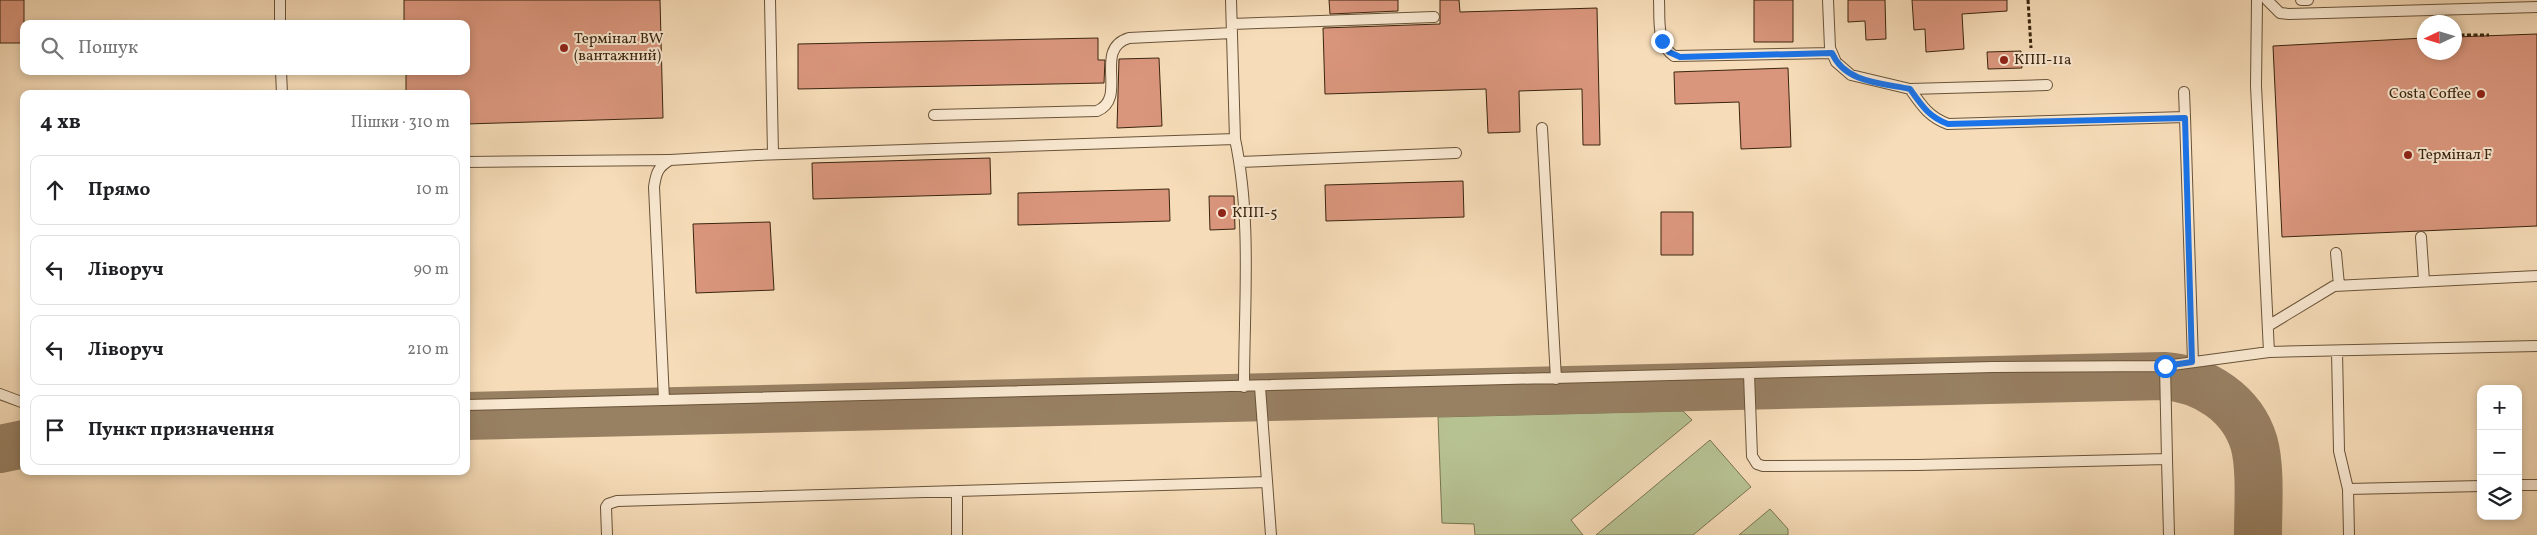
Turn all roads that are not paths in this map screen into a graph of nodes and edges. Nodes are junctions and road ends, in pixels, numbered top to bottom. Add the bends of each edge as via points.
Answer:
1 (280, 0) edge
2 (770, 0) edge
3 (1231, 0) edge
4 (1659, 0) edge
5 (1828, 0) edge
6 (2257, 0) edge
7 (2267, 0) edge
8 (2301, 0) edge
9 (2308, 0) edge
10 (2537, 7) edge
11 (1434, 17) dead end
12 (280, 20) edge
13 (1232, 29) junction
14 (1832, 53) junction
15 (282, 75) edge
16 (2047, 84) dead end
17 (1910, 89) junction
18 (282, 90) edge
19 (2184, 92) dead end
20 (934, 116) dead end
21 (2185, 118) junction
22 (1542, 128) dead end
23 (1235, 139) junction
24 (1456, 153) dead end
25 (773, 154) junction
26 (670, 160) junction
27 (470, 162) edge
28 (1240, 162) junction
29 (2421, 237) dead end
30 (2336, 253) dead end
31 (2537, 276) edge
32 (2424, 281) junction
33 (2339, 285) junction
34 (2268, 326) junction
35 (2537, 346) edge
36 (2337, 351) junction
37 (2269, 352) junction
38 (2192, 362) junction
39 (2165, 366) junction
40 (1748, 374) junction
41 (1556, 379) junction
42 (1244, 387) junction
43 (1260, 387) junction
44 (0, 394) edge
45 (664, 400) junction
46 (20, 402) edge
47 (470, 405) edge
48 (2168, 459) junction
49 (1267, 482) junction
50 (2522, 485) edge
51 (2537, 485) edge
52 (2477, 486) edge
53 (2348, 490) junction
54 (957, 491) junction
55 (607, 535) edge
56 (957, 535) edge
57 (1271, 535) edge
58 (2169, 535) edge
59 (2349, 535) edge

1 - 12 lane
2 - 25 lane
3 - 13 lane
4 - 14 lane via 1662,41 1674,56
5 - 14 lane
6 - 34 lane via 2256,86
7 - 10 lane via 2280,13 2290,14
8 - 9 lane
11 - 13 lane
13 - 20 lane via 1129,38 1120,42 1111,55 1109,100 1097,111
13 - 23 lane
14 - 17 lane via 1836,62 1851,75
15 - 18 lane
16 - 17 lane
17 - 21 lane via 1926,112 1948,124
19 - 21 lane
21 - 38 lane
22 - 41 lane
23 - 25 lane
23 - 28 lane
24 - 28 lane
25 - 26 lane
26 - 27 lane
26 - 45 lane via 660,166 654,187
28 - 42 lane via 1244,228
29 - 32 lane
30 - 33 lane
31 - 32 lane
32 - 33 lane
33 - 34 lane
34 - 37 lane
35 - 36 lane
36 - 37 lane
36 - 53 lane via 2339,451
37 - 38 lane
38 - 39 lane
39 - 40 lane
39 - 48 lane
40 - 41 lane
40 - 48 lane via 1752,456 1757,464 1763,466
41 - 43 lane
42 - 43 lane
42 - 45 lane
43 - 49 lane
44 - 46 lane
45 - 47 lane
48 - 58 lane
49 - 54 lane
49 - 57 lane
50 - 51 lane
52 - 53 lane
53 - 59 lane
54 - 55 lane via 616,501 606,507
54 - 56 lane

